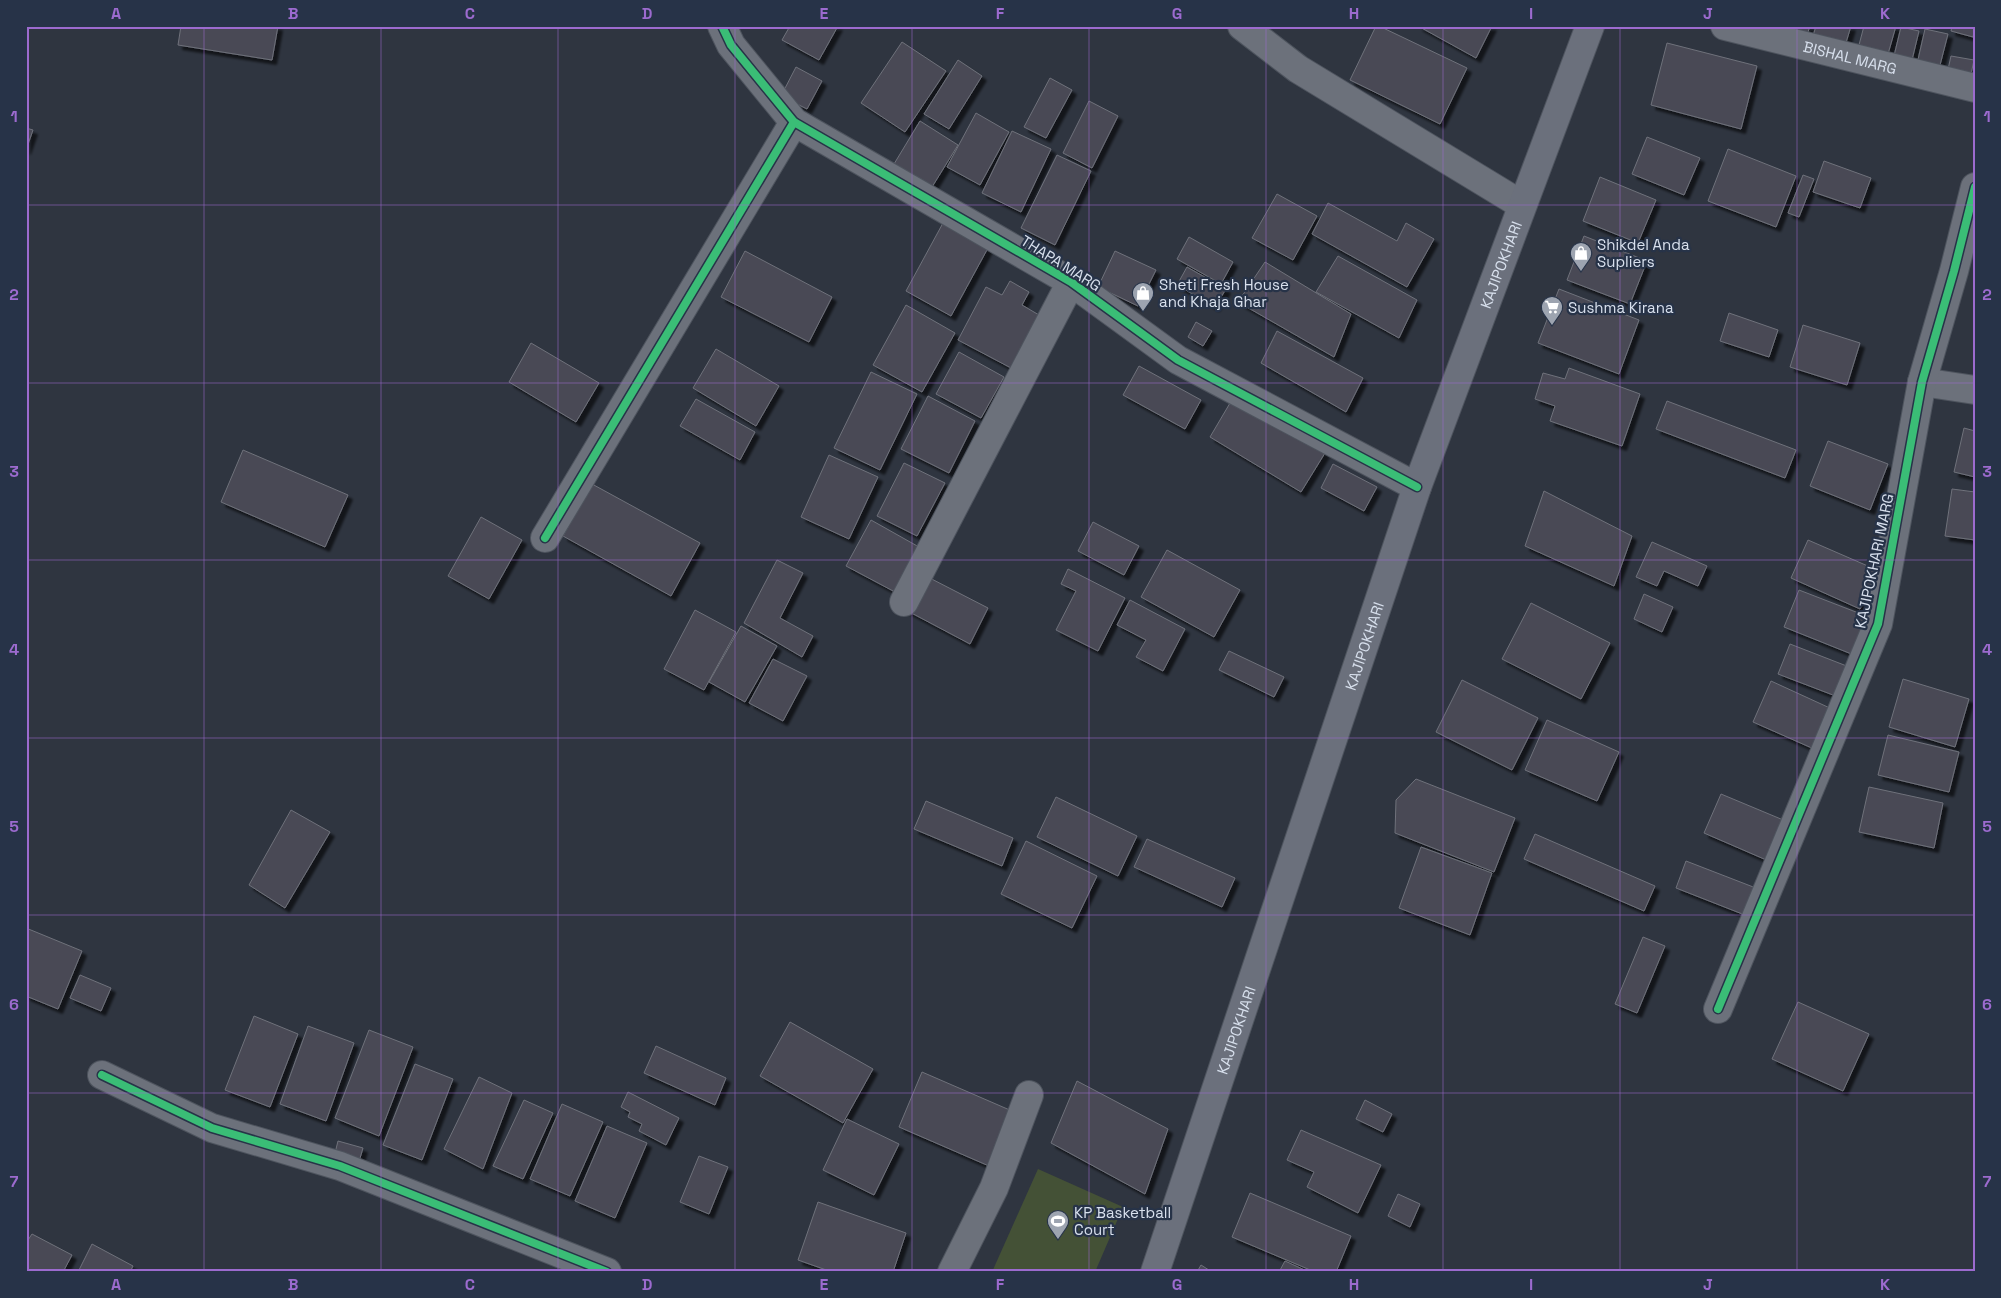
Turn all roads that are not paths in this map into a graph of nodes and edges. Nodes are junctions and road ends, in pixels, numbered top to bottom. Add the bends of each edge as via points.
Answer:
1 (722, 26) edge
2 (1242, 26) edge
3 (1590, 26) edge
4 (1725, 26) edge
5 (1975, 88) edge
6 (794, 122) junction
7 (1975, 187) edge
8 (1522, 205) junction
9 (1071, 282) junction
10 (1922, 382) junction
11 (1975, 390) edge
12 (1417, 487) junction
13 (545, 538) dead end
14 (904, 602) dead end
15 (1718, 1009) dead end
16 (102, 1075) dead end
17 (1029, 1095) dead end
18 (607, 1272) edge
19 (952, 1272) edge
20 (1156, 1272) edge

1 - 6 street, THAPA MARG via 731,45
2 - 8 street via 1298,69
3 - 8 main road, KAJIPOKHARI
4 - 5 street, BISHAL MARG
6 - 9 street, THAPA MARG
6 - 13 street
7 - 10 street, KAJIPOKHARI MARG
8 - 12 main road, KAJIPOKHARI
9 - 12 street, THAPA MARG via 1178,360
9 - 14 street
10 - 11 street
10 - 15 street, KAJIPOKHARI MARG via 1878,624
12 - 20 main road, KAJIPOKHARI
16 - 18 street via 212,1128 340,1166
17 - 19 street via 994,1188

